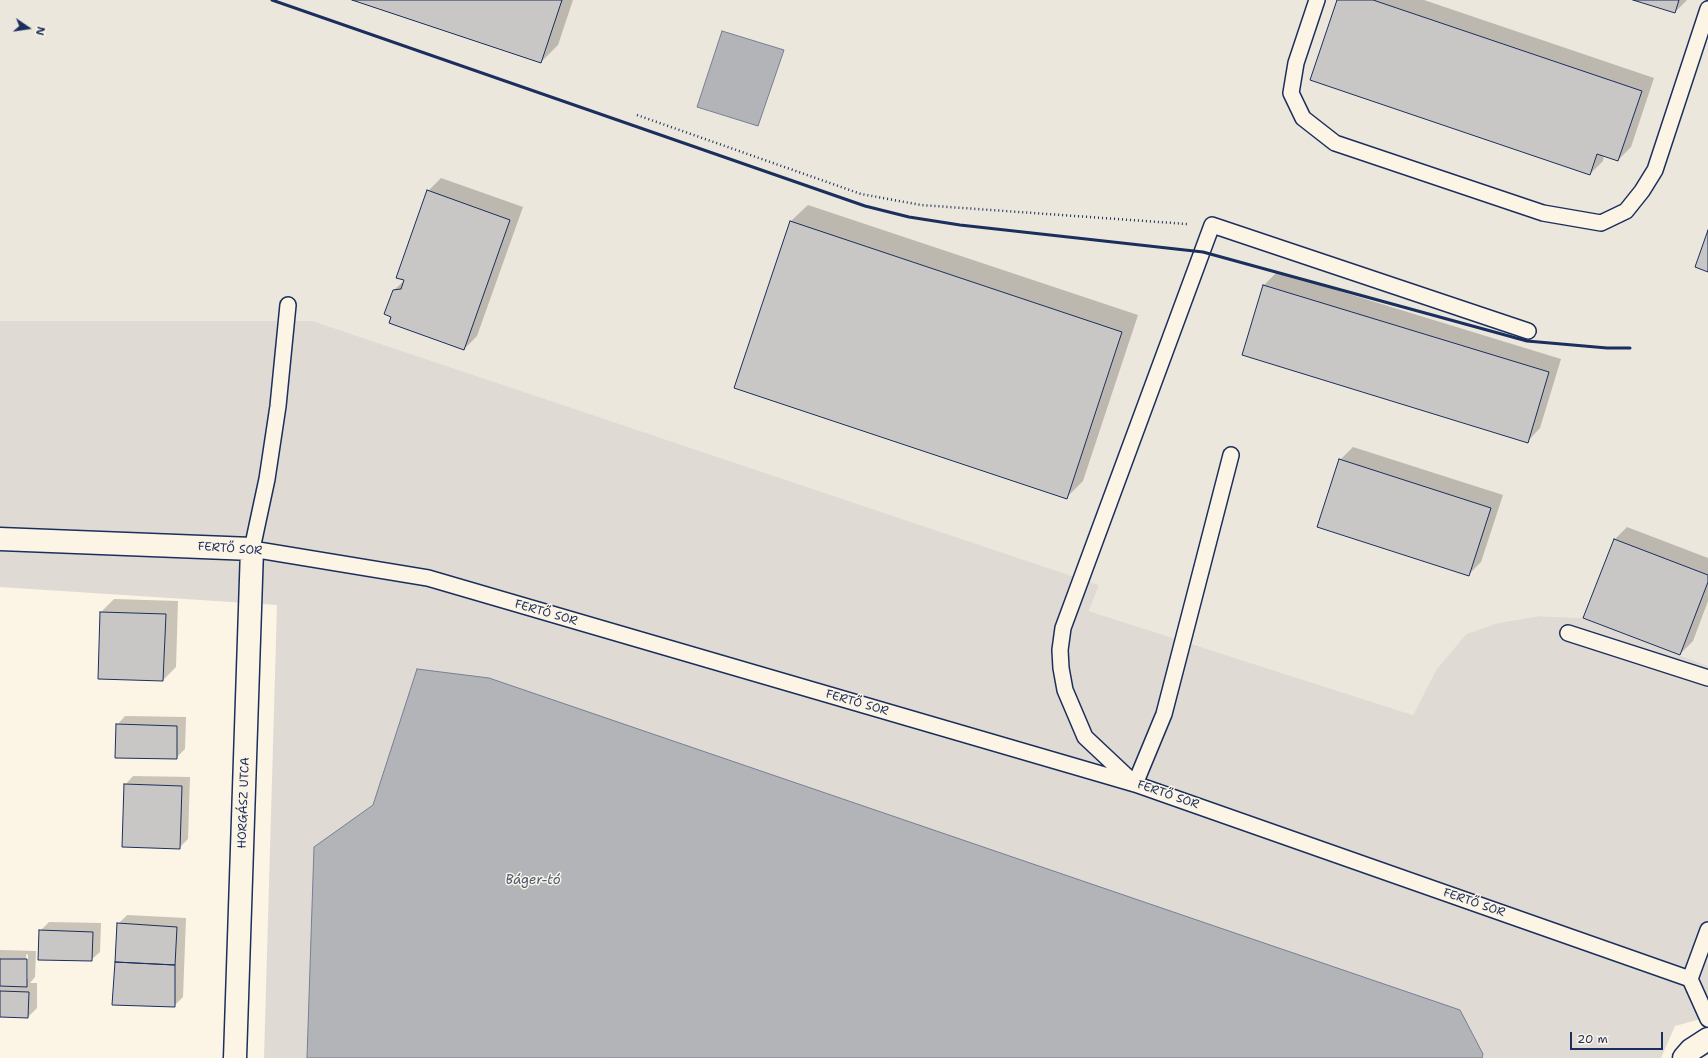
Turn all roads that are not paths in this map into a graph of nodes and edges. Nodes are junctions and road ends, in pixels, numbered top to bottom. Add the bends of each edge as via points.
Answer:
1 (1317, 0) edge
2 (1708, 9) edge
3 (288, 305) dead end
4 (1528, 331) dead end
5 (1231, 455) dead end
6 (0, 539) edge
7 (252, 549) junction
8 (1568, 633) dead end
9 (1708, 678) edge
10 (1135, 784) junction
11 (1708, 930) edge
12 (1690, 979) junction
13 (1708, 1019) edge
14 (1708, 1040) edge
15 (235, 1058) edge
16 (1684, 1058) edge

1 - 2 lane via 1296,63 1291,93 1302,118 1335,143 1543,213 1601,223 1626,211 1655,170
3 - 7 lane via 278,406 267,479
4 - 10 lane via 1212,225 1063,628 1060,650 1065,690 1085,737
5 - 10 lane via 1164,714
6 - 7 street, FERTŐ SOR
7 - 10 lane, FERTŐ SOR via 428,578
7 - 15 street, HORGÁSZ UTCA
8 - 9 lane
10 - 12 lane, FERTŐ SOR
11 - 12 lane
12 - 13 lane
14 - 16 street via 1691,1050

